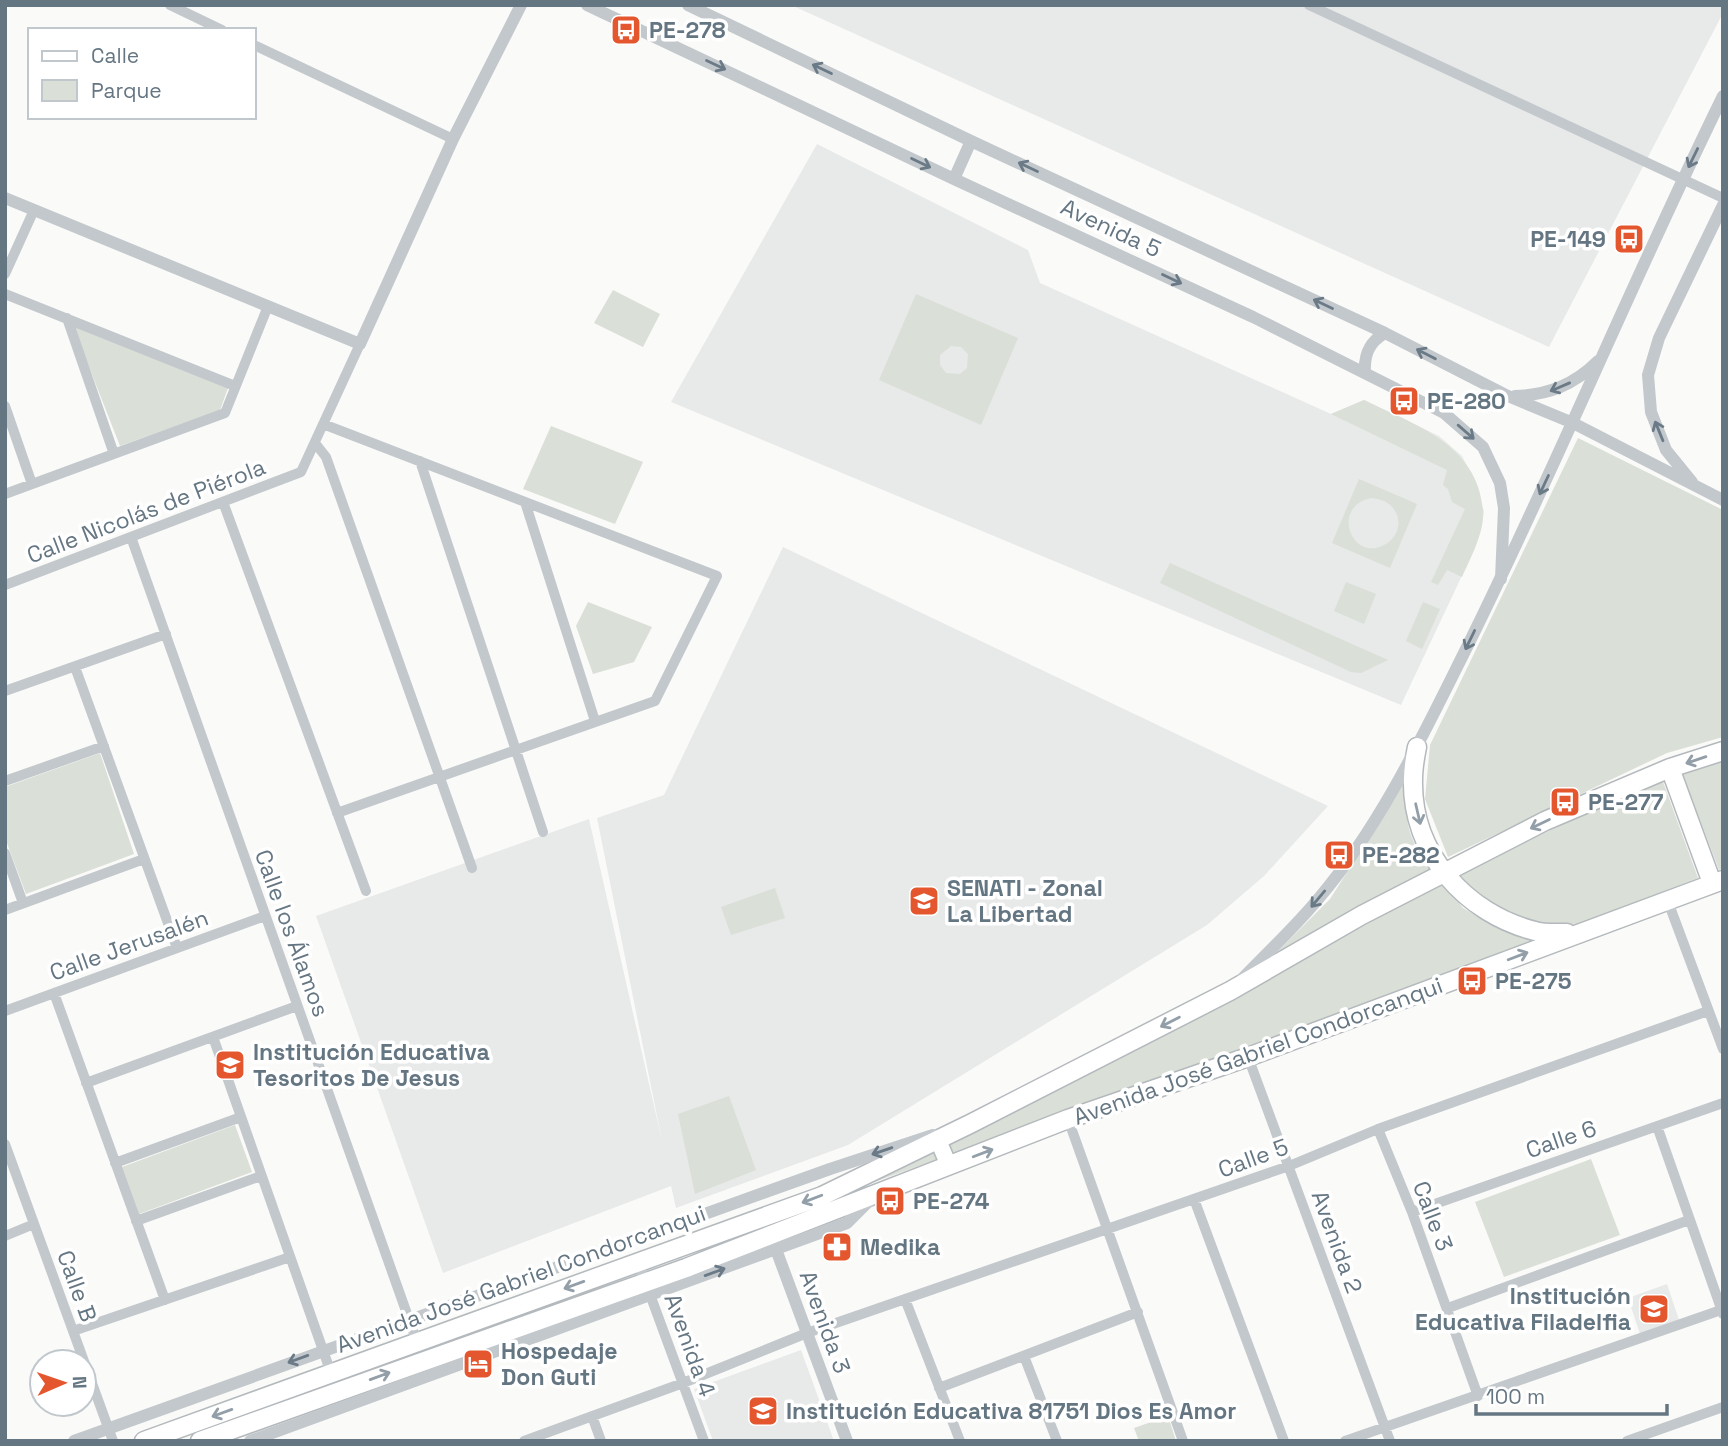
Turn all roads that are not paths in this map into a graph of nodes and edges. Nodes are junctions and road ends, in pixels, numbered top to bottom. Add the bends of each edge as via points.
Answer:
1 (170, 5) edge
2 (521, 5) edge
3 (587, 5) edge
4 (688, 5) edge
5 (1309, 5) edge
6 (218, 28) edge
7 (256, 46) edge
8 (1723, 96) edge
9 (453, 139) junction
10 (971, 141) junction
11 (954, 179) junction
12 (1682, 179) junction
13 (5, 198) edge
14 (1723, 198) edge
15 (1723, 205) edge
16 (34, 210) junction
17 (5, 274) edge
18 (5, 294) edge
19 (268, 306) junction
20 (66, 318) junction
21 (1385, 333) junction
22 (360, 344) junction
23 (1603, 356) junction
24 (1365, 372) junction
25 (235, 386) junction
26 (1508, 396) junction
27 (5, 406) edge
28 (1573, 423) junction
29 (323, 424) junction
30 (315, 443) junction
31 (114, 454) junction
32 (419, 461) junction
33 (32, 484) junction
34 (1696, 487) junction
35 (5, 494) edge
36 (1723, 500) edge
37 (223, 502) junction
38 (525, 502) junction
39 (131, 537) junction
40 (1501, 579) junction
41 (5, 585) edge
42 (166, 634) junction
43 (75, 667) junction
44 (5, 691) edge
45 (595, 721) junction
46 (104, 746) junction
47 (1416, 747) junction
48 (516, 748) junction
49 (1723, 751) edge
50 (1670, 768) junction
51 (440, 775) junction
52 (5, 781) edge
53 (337, 813) junction
54 (543, 832) dead end
55 (5, 853) edge
56 (144, 859) junction
57 (472, 868) dead end
58 (1443, 873) junction
59 (1717, 881) edge
60 (366, 891) dead end
61 (1667, 898) junction
62 (23, 903) junction
63 (5, 910) edge
64 (265, 916) junction
65 (1576, 934) junction
66 (177, 948) junction
67 (1230, 991) junction
68 (54, 993) junction
69 (297, 1006) junction
70 (5, 1011) edge
71 (1708, 1011) junction
72 (213, 1037) junction
73 (1723, 1049) edge
74 (1248, 1057) junction
75 (86, 1083) junction
76 (1723, 1103) edge
77 (241, 1117) junction
78 (1068, 1119) junction
79 (970, 1124) junction
80 (1657, 1126) junction
81 (1378, 1129) junction
82 (938, 1140) junction
83 (5, 1144) edge
84 (115, 1163) junction
85 (949, 1166) junction
86 (1289, 1166) junction
87 (261, 1176) junction
88 (1194, 1199) junction
89 (1412, 1212) junction
90 (764, 1217) junction
91 (1689, 1220) junction
92 (136, 1221) junction
93 (34, 1224) junction
94 (1109, 1230) junction
95 (5, 1236) edge
96 (774, 1243) junction
97 (290, 1257) junction
98 (638, 1262) junction
99 (649, 1289) junction
100 (905, 1299) junction
101 (164, 1300) junction
102 (1448, 1308) junction
103 (1138, 1312) junction
104 (1722, 1312) edge
105 (409, 1320) junction
106 (73, 1331) junction
107 (807, 1333) junction
108 (417, 1342) junction
109 (323, 1350) junction
110 (1024, 1356) junction
111 (331, 1373) junction
112 (683, 1383) junction
113 (939, 1388) junction
114 (1478, 1396) junction
115 (258, 1400) junction
116 (1723, 1407) edge
117 (592, 1416) junction
118 (1385, 1426) junction
119 (269, 1431) edge
120 (111, 1435) edge
121 (74, 1441) edge
122 (144, 1441) edge
123 (200, 1441) edge
124 (250, 1441) edge
125 (524, 1441) edge
126 (601, 1441) edge
127 (704, 1441) edge
128 (848, 1441) edge
129 (960, 1441) edge
130 (1057, 1441) edge
131 (1183, 1441) edge
132 (1284, 1441) edge
133 (1345, 1441) edge
134 (1390, 1441) edge
135 (1627, 1441) edge

1 - 6 street
2 - 9 street
3 -> 11 street, Avenida 5
10 -> 4 street, Avenida 5
5 - 12 street
7 - 9 street
8 -> 12 street
9 - 22 street
10 - 11 street
21 -> 10 street, Avenida 5
11 -> 24 street, Avenida 5
12 - 14 street
12 - 23 street
13 - 16 street
34 -> 15 street via 1666,450 1651,412 1648,374 1659,338
16 - 17 street
16 - 19 street
18 - 20 street
19 - 22 street
19 - 25 street
20 - 25 street
20 - 31 street
21 - 24 street via 1368,350
26 -> 21 street, Avenida 5
22 - 29 street
23 -> 26 street via 1584,375 1561,388
23 - 28 street
24 -> 40 street, Avenida 5 via 1444,414 1483,447 1500,483 1504,508
25 - 31 street via 225,413
26 - 28 street, Avenida 5
27 - 33 street
28 - 34 street, Avenida 5
28 -> 40 street
29 - 30 street
29 - 32 street
30 - 37 street, Calle Nicolás de Piérola via 301,472
30 - 51 street via 326,457
31 - 33 street
32 - 38 street
32 - 48 street
33 - 35 street
34 - 36 street, Avenida 5
37 - 39 street, Calle Nicolás de Piérola
37 - 53 street
38 - 45 street
38 - 45 street via 717,576 655,701
39 - 41 street, Calle Nicolás de Piérola
39 - 42 street, Calle los Álamos
40 -> 47 street
42 - 43 street
42 - 64 street, Calle los Álamos
43 - 44 street
43 - 46 street
45 - 48 street
46 - 52 street
46 - 56 street
47 -> 58 highway via 1416,813 1426,844
47 -> 67 street via 1370,827 1320,897
48 - 51 street
48 - 54 street
49 -> 50 highway, Avenida José Gabriel Condorcanqui
50 -> 58 highway, Avenida José Gabriel Condorcanqui via 1545,821
50 - 59 highway
51 - 53 street
51 - 57 street
53 - 60 street
55 - 62 street
56 - 62 street
56 - 66 street
58 - 65 highway via 1469,900 1502,920 1538,932
58 - 67 highway, Avenida José Gabriel Condorcanqui
59 - 61 highway, Avenida José Gabriel Condorcanqui
61 - 65 highway, Avenida José Gabriel Condorcanqui
61 - 71 street
62 - 63 street
64 - 66 street, Calle Jerusalén
64 - 69 street, Calle los Álamos
74 -> 65 highway, Avenida José Gabriel Condorcanqui
66 - 68 street, Calle Jerusalén
67 -> 79 highway, Avenida José Gabriel Condorcanqui
68 - 70 street, Calle Jerusalén
68 - 75 street
69 - 72 street
69 - 105 street, Calle los Álamos
71 - 73 street
71 - 81 street, Calle 5
72 - 75 street
72 - 77 street
74 - 78 highway, Avenida José Gabriel Condorcanqui
74 - 86 street, Avenida 2
75 - 84 street
76 - 80 street, Calle 6
77 - 84 street
77 - 87 street
85 -> 78 highway, Avenida José Gabriel Condorcanqui
78 - 94 street
79 - 82 highway, Avenida José Gabriel Condorcanqui
79 -> 105 street, Avenida José Gabriel Condorcanqui via 830,1169
80 - 89 street, Calle 6
80 - 91 street
81 - 86 street, Calle 5
81 - 89 street, Calle 3
82 - 85 main road
82 -> 90 highway, Avenida José Gabriel Condorcanqui via 822,1196
83 - 93 street, Calle B
84 - 92 street
85 - 96 highway, Avenida José Gabriel Condorcanqui
86 - 88 street, Calle 5
86 - 118 street, Avenida 2
87 - 92 street
87 - 97 street
88 - 94 street, Calle 5
88 - 132 street
89 - 102 street, Calle 3
90 - 96 street, Avenida 3
90 - 98 highway, Avenida José Gabriel Condorcanqui
91 - 102 street
91 - 104 street
92 - 101 street
93 - 95 street
93 - 106 street, Calle B
94 - 100 street, Calle 5
94 - 103 street
99 -> 96 highway, Avenida José Gabriel Condorcanqui
96 - 107 street, Avenida 3
97 - 101 street
97 - 109 street
98 - 99 street, Avenida 4
98 -> 108 highway, Avenida José Gabriel Condorcanqui
99 - 112 street, Avenida 4
119 -> 99 highway, Avenida José Gabriel Condorcanqui
100 - 107 street, Calle 5
100 - 113 street
101 - 106 street
102 - 114 street, Calle 3
103 - 110 street
103 - 131 street
104 - 114 street
105 - 108 street, Calle los Álamos
105 - 109 street, Avenida José Gabriel Condorcanqui
106 - 120 street, Calle B
107 - 112 street, Calle 5
107 - 128 street, Avenida 3
108 - 111 highway, Avenida José Gabriel Condorcanqui
109 - 111 street
109 -> 120 street, Avenida José Gabriel Condorcanqui
110 - 113 street
110 - 130 street
111 - 115 highway, Avenida José Gabriel Condorcanqui
112 - 117 street, Calle 5
112 - 127 street, Avenida 4
113 - 129 street
114 - 118 street
115 - 119 street
115 -> 122 highway, Avenida José Gabriel Condorcanqui
116 - 135 street
117 - 125 street, Calle 5
117 - 126 street
118 - 133 street
118 - 134 street, Avenida 2
119 - 123 highway, Avenida José Gabriel Condorcanqui
119 - 124 street, Avenida José Gabriel Condorcanqui
120 - 121 street, Avenida José Gabriel Condorcanqui

